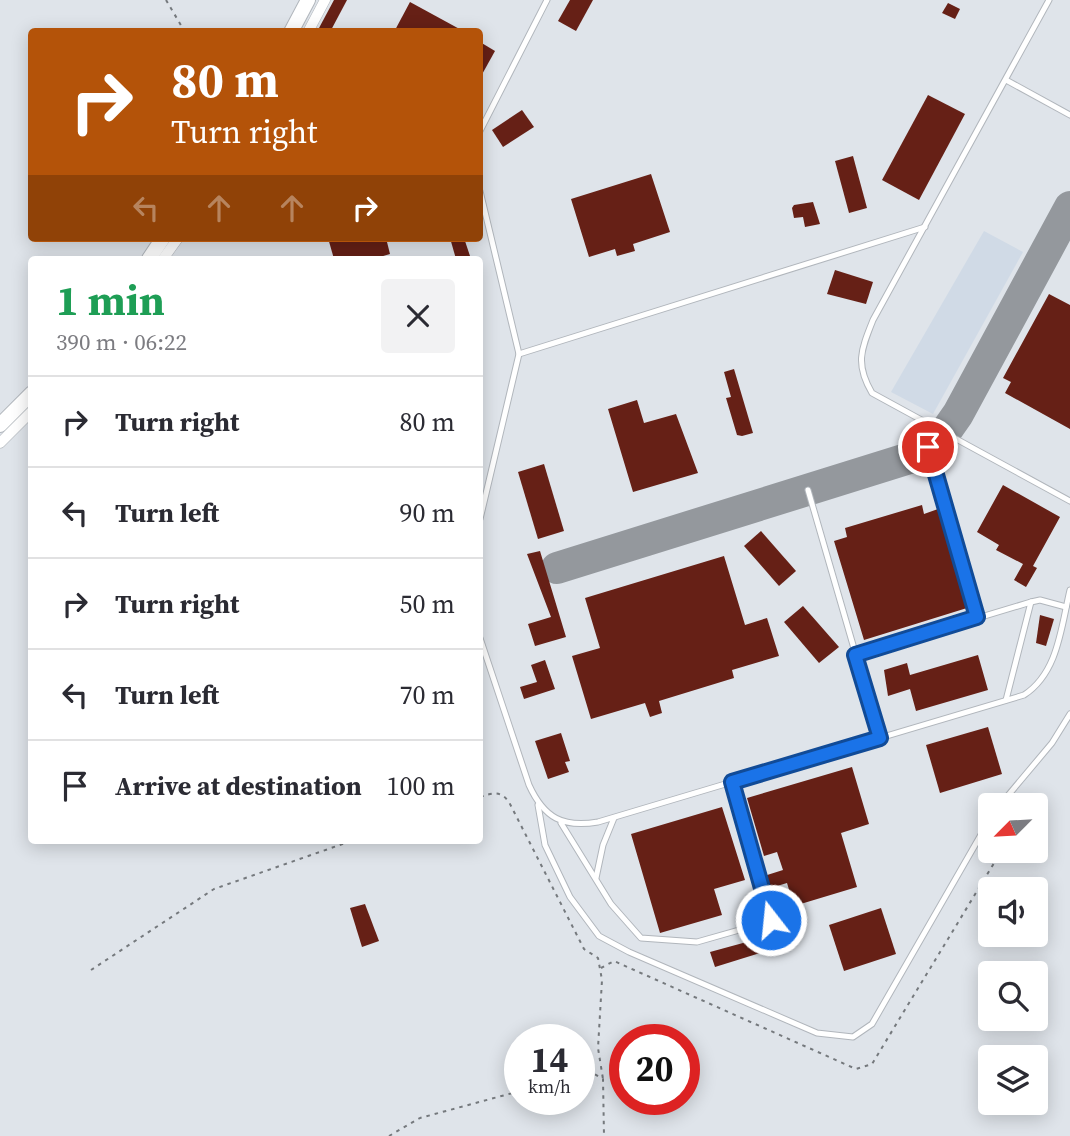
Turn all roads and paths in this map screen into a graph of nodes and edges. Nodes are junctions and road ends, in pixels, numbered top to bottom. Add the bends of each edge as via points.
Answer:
1 (166, 0) edge
2 (308, 0) edge
3 (325, 0) edge
4 (547, 0) edge
5 (1049, 0) edge
6 (183, 28) edge
7 (293, 28) edge
8 (310, 28) edge
9 (1006, 80) junction
10 (1070, 115) edge
11 (483, 125) edge
12 (483, 204) edge
13 (925, 226) junction
14 (519, 354) junction
15 (28, 397) edge
16 (28, 415) edge
17 (0, 425) edge
18 (0, 443) edge
19 (928, 447) dead end
20 (807, 490) dead end
21 (1070, 501) edge
22 (483, 506) edge
23 (1070, 590) edge
24 (1031, 602) junction
25 (1066, 607) junction
26 (977, 617) junction
27 (483, 647) edge
28 (855, 655) junction
29 (1006, 700) junction
30 (1070, 714) edge
31 (880, 738) junction
32 (732, 782) junction
33 (1010, 793) edge
34 (483, 796) edge
35 (538, 804) junction
36 (614, 818) junction
37 (561, 823) junction
38 (978, 840) edge
39 (343, 844) edge
40 (994, 863) edge
41 (596, 880) junction
42 (601, 968) junction
43 (91, 970) dead end
44 (595, 1074) edge
45 (603, 1079) junction
46 (504, 1095) edge
47 (389, 1136) edge
48 (604, 1136) edge

1 - 6 path
2 - 7 main road
3 - 8 street
4 - 11 lane
5 - 9 lane
9 - 10 lane
9 - 13 lane
12 - 14 lane
13 - 14 lane
13 - 21 lane via 873,320 861,350 861,375 872,393
14 - 22 lane
15 - 17 main road
16 - 18 street
19 - 26 lane
20 - 28 lane
23 - 25 lane
24 - 25 lane
24 - 26 lane
24 - 29 lane
25 - 29 lane via 1050,668 1039,685
26 - 28 lane
27 - 35 lane
28 - 31 lane
29 - 31 lane
30 - 33 lane
31 - 32 lane
32 - 36 lane
32 - 41 lane via 771,920 697,942 641,938
34 - 42 path via 495,792 509,802 584,949 598,958
35 - 37 lane
35 - 38 lane via 545,845 570,897 599,936 817,1032 853,1037 872,1024
36 - 37 lane via 580,825
36 - 41 lane
37 - 41 lane
39 - 43 path via 214,889
40 - 42 path via 872,1065 864,1069 614,961
42 - 45 path via 598,1048
44 - 45 path
45 - 48 path
46 - 47 path via 419,1118

